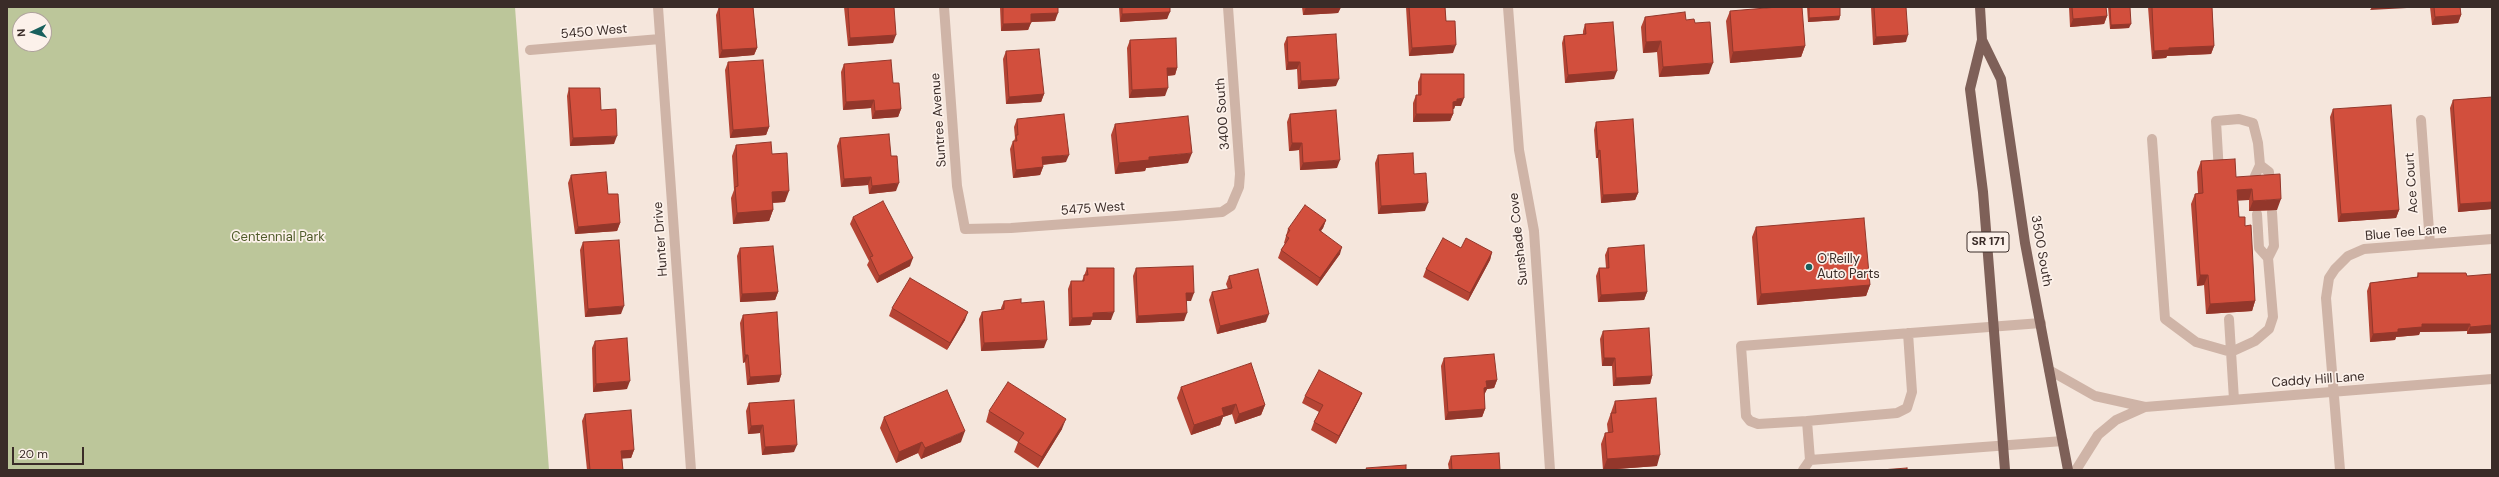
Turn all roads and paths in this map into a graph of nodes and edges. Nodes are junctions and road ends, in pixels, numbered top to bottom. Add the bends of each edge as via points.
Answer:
1 (658, 7) edge
2 (944, 7) edge
3 (1228, 7) edge
4 (1508, 7) edge
5 (1980, 7) edge
6 (660, 39) junction
7 (1982, 40) junction
8 (530, 50) dead end
9 (2421, 120) dead end
10 (2152, 139) dead end
11 (2260, 165) junction
12 (2219, 177) edge
13 (2270, 187) edge
14 (2256, 189) edge
15 (1222, 212) joint
16 (2272, 212) edge
17 (2257, 214) edge
18 (965, 230) joint
19 (2492, 239) edge
20 (2430, 244) junction
21 (2268, 258) junction
22 (2229, 319) edge
23 (2041, 323) junction
24 (1995, 327) junction
25 (1908, 333) junction
26 (2231, 352) junction
27 (2049, 370) junction
28 (2492, 379) edge
29 (2334, 392) junction
30 (2234, 400) junction
31 (2145, 407) junction
32 (1808, 421) junction
33 (2063, 441) junction
34 (2004, 445) junction
35 (1810, 460) junction
36 (691, 470) edge
37 (1550, 470) edge
38 (1803, 470) edge
39 (2005, 470) edge
40 (2068, 470) edge
41 (2076, 470) edge
42 (2340, 470) edge

1 - 6 street, Hunter Drive
2 - 18 street, Suntree Avenue via 957,186
3 - 15 street, 3400 South via 1240,174 1236,197 1231,206
4 - 37 street, Sunshade Cove via 1519,150 1534,231
5 - 7 main road, 3500 South / SR 171
6 - 8 street, 5450 West
6 - 36 street, Hunter Drive
7 - 23 main road, 3500 South / SR 171 via 2001,79 2019,204
7 - 24 main road, 3500 South / SR 171 via 1970,89 1983,192
9 - 20 street, Ace Court
10 - 26 street via 2165,319 2196,342
11 - 12 street via 2253,123 2239,119 2216,121
11 - 13 street via 2269,172
11 - 14 street via 2255,176
15 - 18 street, 5475 West
16 - 21 street via 2274,246
17 - 21 street via 2259,248
19 - 20 street, Blue Tee Lane
20 - 29 street, Blue Tee Lane via 2364,249 2348,256 2334,269 2329,278 2326,298
21 - 26 street via 2273,317 2269,329 2255,341
22 - 26 street
23 - 24 street
23 - 27 main road, 3500 South / SR 171
24 - 25 street
24 - 34 main road, 3500 South / SR 171
25 - 32 street via 1912,392 1907,408 1897,413
25 - 32 street via 1741,346 1746,416 1758,424
26 - 30 street
27 - 31 street, Caddy Hill Lane via 2095,396
27 - 33 main road, 3500 South / SR 171
28 - 29 street, Caddy Hill Lane
29 - 30 street, Caddy Hill Lane
29 - 42 street, Blue Tee Lane
30 - 31 street, Caddy Hill Lane
31 - 41 street, Caddy Hill Lane via 2116,420 2098,435
32 - 35 street
33 - 34 street
33 - 40 main road, 3500 South / SR 171
34 - 35 street
34 - 39 main road, 3500 South / SR 171
35 - 38 street

